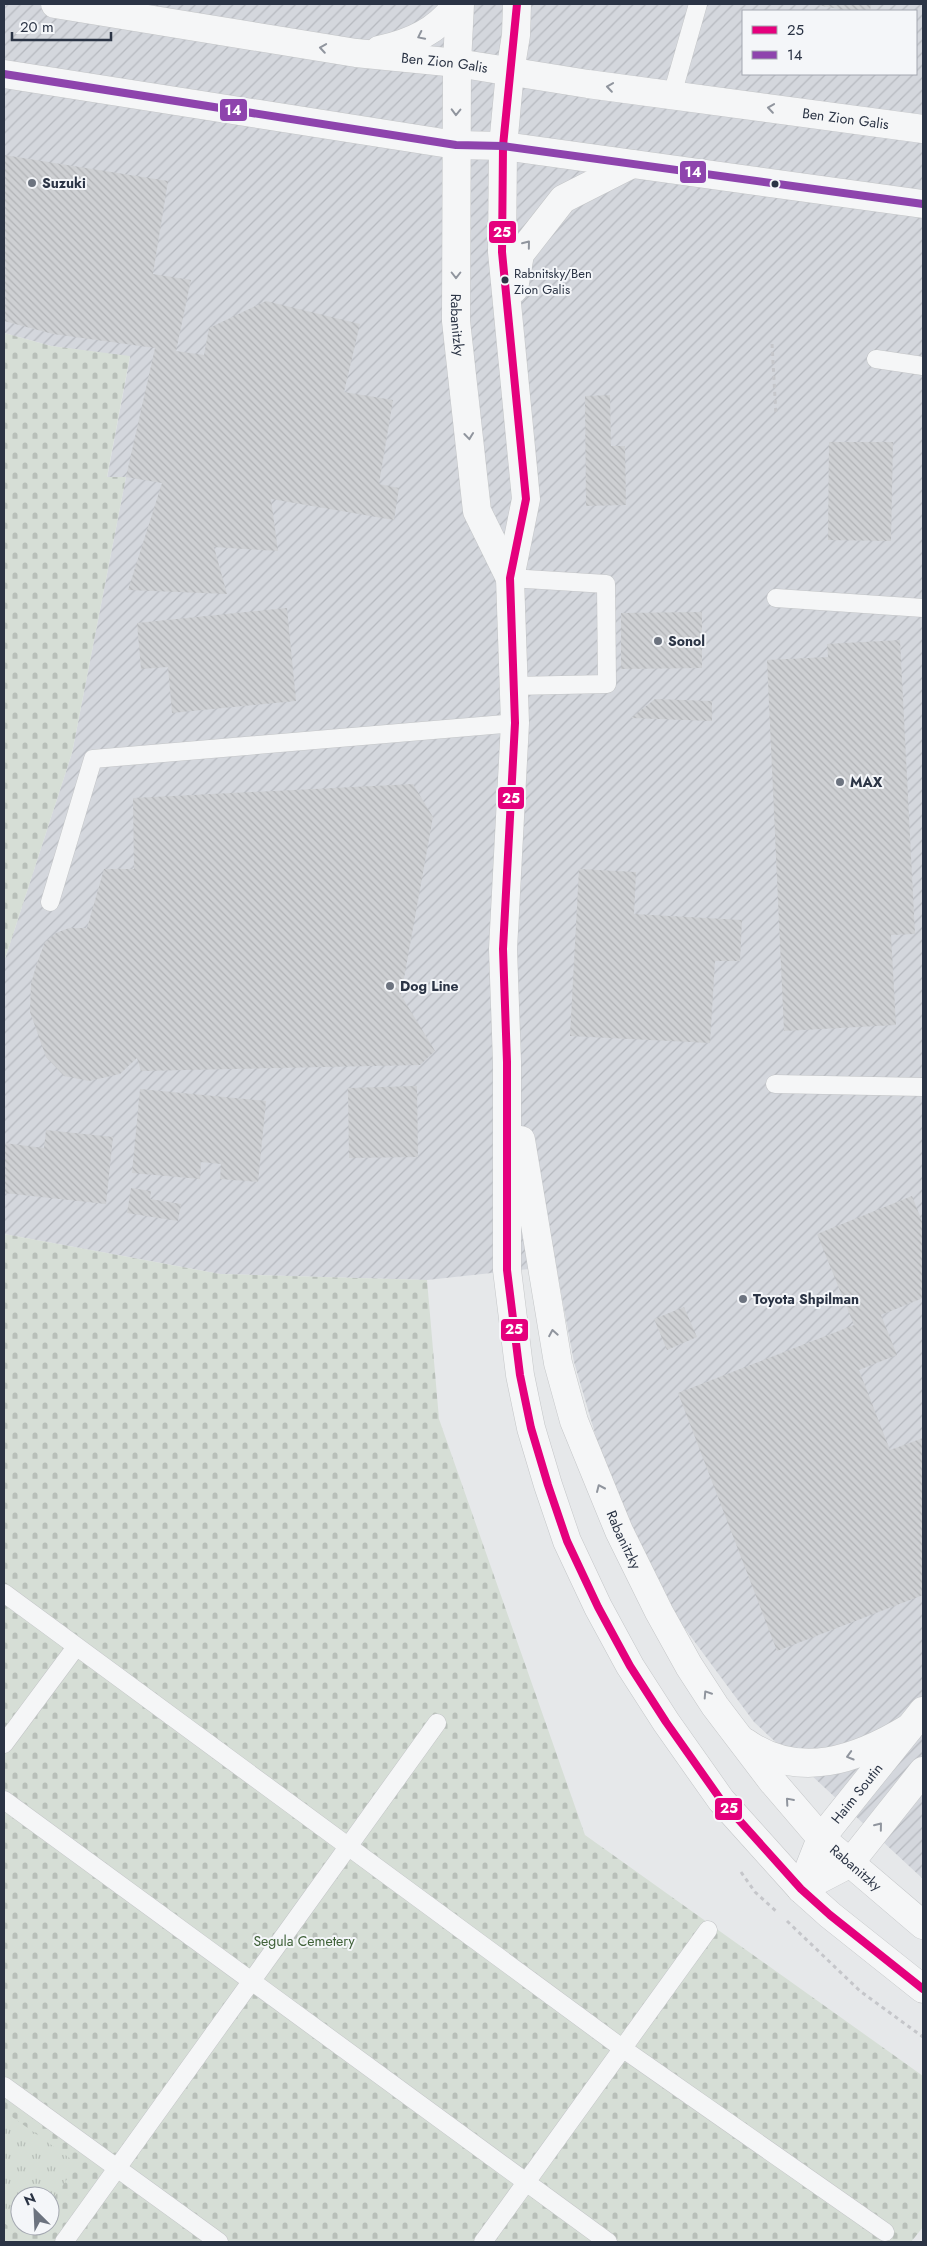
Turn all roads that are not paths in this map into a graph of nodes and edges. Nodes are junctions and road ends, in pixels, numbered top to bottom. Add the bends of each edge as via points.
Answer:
1 (55, 4) edge
2 (458, 4) edge
3 (518, 4) edge
4 (698, 4) edge
5 (356, 53) junction
6 (457, 63) junction
7 (510, 72) junction
8 (4, 74) edge
9 (672, 95) junction
10 (923, 129) edge
11 (456, 145) junction
12 (503, 146) junction
13 (632, 164) junction
14 (923, 204) edge
15 (509, 325) junction
16 (876, 359) dead end
17 (923, 366) edge
18 (510, 578) junction
19 (776, 598) dead end
20 (923, 608) edge
21 (514, 686) junction
22 (515, 723) junction
23 (50, 902) dead end
24 (507, 1062) junction
25 (774, 1084) dead end
26 (923, 1088) edge
27 (4, 1593) edge
28 (76, 1647) junction
29 (916, 1719) edge
30 (437, 1723) dead end
31 (735, 1734) junction
32 (4, 1744) edge
33 (923, 1771) edge
34 (4, 1800) edge
35 (821, 1838) junction
36 (347, 1848) junction
37 (849, 1864) junction
38 (801, 1889) junction
39 (923, 1925) edge
40 (708, 1930) dead end
41 (251, 1981) junction
42 (923, 1989) edge
43 (622, 2048) junction
44 (4, 2086) edge
45 (117, 2168) junction
46 (526, 2181) junction
47 (885, 2232) dead end
48 (64, 2242) edge
49 (219, 2242) edge
50 (482, 2242) edge
51 (608, 2242) edge

5 -> 1 street, Ben Zion Galis
2 -> 5 street via 431,31 395,46
2 - 6 street, Rabanitzky
3 - 7 street, Rabanitzky
4 - 9 lane
5 - 6 street, Ben Zion Galis
6 - 7 street, Ben Zion Galis
6 -> 11 street, Rabanitzky
9 -> 7 street, Ben Zion Galis
7 - 12 street, Rabanitzky
8 - 11 street
10 -> 9 street, Ben Zion Galis
11 - 12 street
11 -> 18 street, Rabanitzky via 456,320 477,510
12 - 13 street
12 - 15 street, Rabanitzky via 502,252
13 - 14 street
15 -> 13 street via 520,254 563,199
15 - 18 street, Rabanitzky via 526,499
16 - 17 lane
18 - 21 street, Rabanitzky
18 - 21 lane via 606,584 607,684
19 - 20 lane
21 - 22 street, Rabanitzky
22 - 23 lane via 92,759
22 - 24 street, Rabanitzky via 503,949
31 -> 24 street, Rabanitzky via 689,1666 659,1612 619,1531 574,1421 558,1363
24 - 38 street, Rabanitzky via 507,1270 520,1376 531,1428 567,1540 630,1666 666,1722 721,1800
25 - 26 lane
27 - 28 lane
28 - 32 lane
28 - 36 lane
29 -> 31 street via 886,1742 853,1756 822,1763 790,1761 759,1752
29 - 35 street, Haim Soutin
30 - 36 lane
35 -> 31 street, Rabanitzky
37 -> 33 street
34 - 41 lane
35 - 37 street, Rabanitzky
35 - 38 street, Haim Soutin
36 - 41 lane
36 - 43 lane
37 - 38 street
37 - 39 street, Rabanitzky
38 - 42 street, Rabanitzky
40 - 43 lane
41 - 45 lane
41 - 46 lane
43 - 46 lane
43 - 47 lane
44 - 45 lane
45 - 48 lane
45 - 49 lane
46 - 50 lane
46 - 51 lane

